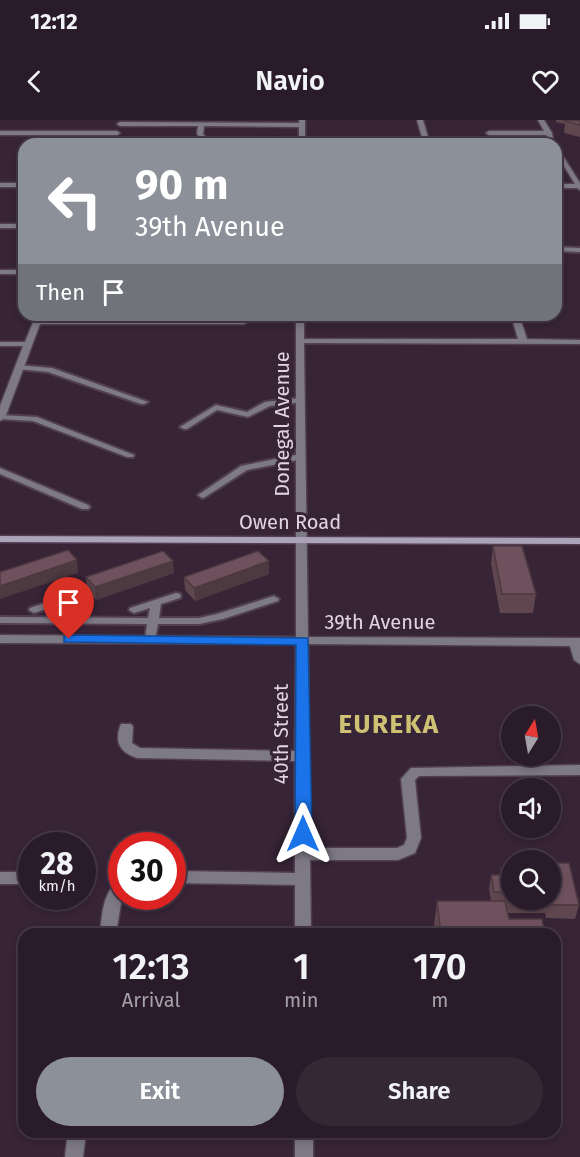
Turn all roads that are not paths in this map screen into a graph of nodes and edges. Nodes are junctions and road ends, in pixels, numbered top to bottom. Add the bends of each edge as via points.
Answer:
1 (420, 120) edge
2 (541, 120) edge
3 (121, 122) edge
4 (233, 122) edge
5 (302, 123) edge
6 (201, 124) junction
7 (0, 133) edge
8 (117, 133) junction
9 (489, 133) dead end
10 (549, 133) junction
11 (556, 134) dead end
12 (115, 138) edge
13 (204, 138) edge
14 (425, 138) edge
15 (552, 138) edge
16 (562, 161) edge
17 (0, 185) edge
18 (18, 185) edge
19 (562, 186) edge
20 (579, 187) edge
21 (0, 226) edge
22 (18, 226) edge
23 (562, 249) edge
24 (580, 250) edge
25 (0, 272) edge
26 (18, 272) edge
27 (38, 321) edge
28 (236, 321) edge
29 (300, 321) edge
30 (516, 321) edge
31 (244, 322) dead end
32 (300, 341) junction
33 (523, 341) junction
34 (580, 342) edge
35 (0, 344) edge
36 (28, 344) junction
37 (20, 367) junction
38 (300, 400) junction
39 (144, 402) dead end
40 (0, 417) edge
41 (184, 427) dead end
42 (130, 455) dead end
43 (300, 457) junction
44 (0, 471) edge
45 (202, 495) dead end
46 (85, 507) dead end
47 (0, 539) edge
48 (303, 540) junction
49 (580, 542) edge
50 (75, 596) dead end
51 (176, 596) dead end
52 (274, 599) dead end
53 (62, 600) junction
54 (156, 603) junction
55 (34, 610) dead end
56 (134, 610) dead end
57 (0, 620) edge
58 (56, 620) junction
59 (153, 621) junction
60 (0, 639) edge
61 (150, 640) junction
62 (303, 641) junction
63 (577, 642) edge
64 (580, 660) edge
65 (126, 727) dead end
66 (303, 756) junction
67 (580, 770) edge
68 (303, 854) junction
69 (186, 877) edge
70 (0, 878) edge
71 (18, 879) edge
72 (303, 879) junction
73 (112, 910) edge
74 (109, 928) edge
75 (303, 928) edge
76 (76, 1138) edge
77 (304, 1138) edge
78 (74, 1157) edge
79 (304, 1157) edge

1 - 14 street
2 - 10 street
3 - 6 street
3 - 8 street
4 - 5 street
4 - 6 street
6 - 13 street
7 - 8 street via 49,129
8 - 12 street
9 - 10 street
10 - 11 lane
10 - 15 street
16 - 20 street
17 - 18 street
19 - 20 street
21 - 22 street
23 - 24 lane
25 - 26 street
27 - 36 street
28 - 31 street
29 - 32 street, Donegal Avenue
30 - 33 street
32 - 33 street
32 - 38 street, Donegal Avenue
33 - 34 street
35 - 36 street
36 - 37 street
37 - 39 lane via 49,370
37 - 40 street
38 - 41 lane via 273,403 248,415 216,407
38 - 43 street, Donegal Avenue
40 - 42 lane via 34,419
43 - 45 lane via 244,468
43 - 48 street, Donegal Avenue via 299,526
44 - 46 lane
47 - 48 street, Owen Road
48 - 49 street, Owen Road
48 - 62 street, Donegal Avenue
50 - 53 lane
51 - 54 lane
52 - 59 lane via 208,620
53 - 55 lane
53 - 58 lane
54 - 56 lane
54 - 59 lane
57 - 58 lane
58 - 59 lane
59 - 61 lane
60 - 61 street, 39th Avenue
61 - 62 street, 39th Avenue
62 - 63 street, 39th Avenue
62 - 66 street, 40th Street
63 - 64 street
65 - 66 street via 125,745 137,753
66 - 68 street, 40th Street
67 - 68 street via 416,771 408,779 414,838 410,849 398,854
68 - 72 street, 40th Street
69 - 72 street
70 - 71 street
72 - 75 street, 40th Street
73 - 74 street
76 - 78 street
77 - 79 street

